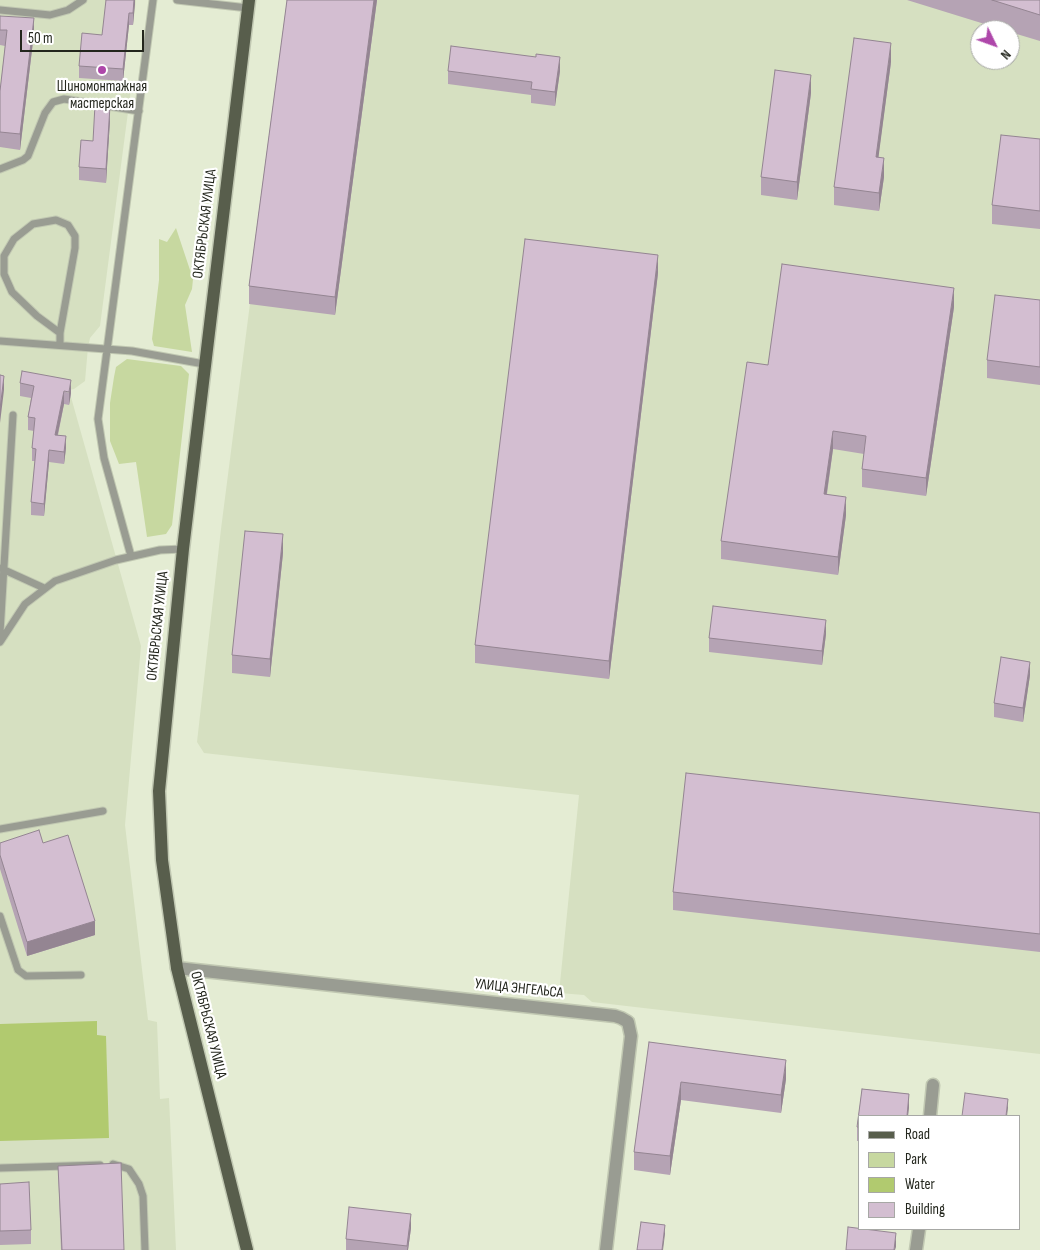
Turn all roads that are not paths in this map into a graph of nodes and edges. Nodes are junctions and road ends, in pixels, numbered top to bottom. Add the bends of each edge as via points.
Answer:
1 (83, 0) edge
2 (153, 0) edge
3 (177, 0) edge
4 (249, 4) edge
5 (0, 10) edge
6 (138, 111) junction
7 (0, 169) edge
8 (60, 333) junction
9 (0, 341) edge
10 (60, 345) junction
11 (109, 348) junction
12 (204, 364) junction
13 (13, 415) dead end
14 (183, 549) junction
15 (131, 556) junction
16 (1, 569) edge
17 (44, 588) junction
18 (0, 633) edge
19 (0, 642) edge
20 (103, 812) dead end
21 (0, 829) edge
22 (0, 916) edge
23 (177, 968) junction
24 (81, 975) dead end
25 (933, 1085) dead end
26 (930, 1115) edge
27 (0, 1168) edge
28 (919, 1230) edge
29 (144, 1250) edge
30 (247, 1250) edge
31 (606, 1250) edge
32 (916, 1250) edge

1 - 5 lane via 68,10 50,15
2 - 6 lane
3 - 4 lane
4 - 12 main road, ОКТЯБРЬСКАЯ УЛИЦА
6 - 7 lane via 64,99 53,102 45,113 28,156
6 - 11 lane
8 - 8 lane via 75,236 68,226 56,220 33,224 14,239 4,256 4,274 12,292
8 - 10 lane
9 - 10 lane
10 - 11 lane
11 - 12 lane
11 - 15 lane via 98,420 99,434
12 - 14 main road, ОКТЯБРЬСКАЯ УЛИЦА
13 - 16 lane
14 - 15 lane
14 - 23 main road, ОКТЯБРЬСКАЯ УЛИЦА via 159,791 162,860
15 - 17 lane via 68,575
16 - 17 lane
16 - 18 lane
17 - 19 lane via 25,604
20 - 21 lane
22 - 24 lane via 18,970 26,976
23 - 30 main road, ОКТЯБРЬСКАЯ УЛИЦА
23 - 31 street, УЛИЦА ЭНГЕЛЬСА via 606,1015 628,1022 631,1036
25 - 26 street
27 - 29 lane via 115,1164 130,1169 144,1196
28 - 32 street

